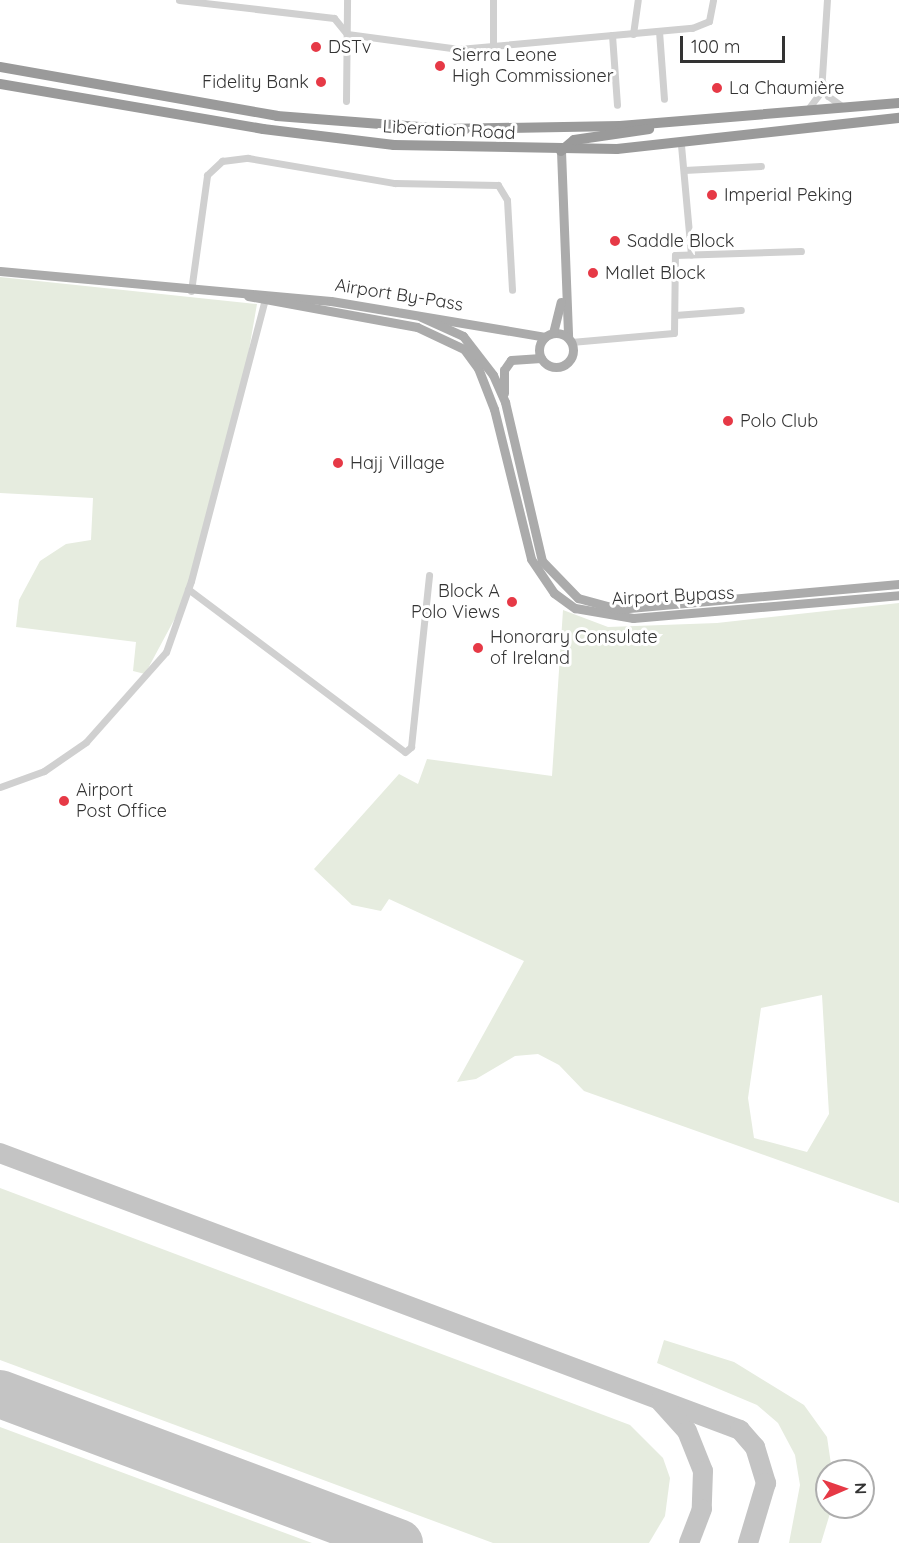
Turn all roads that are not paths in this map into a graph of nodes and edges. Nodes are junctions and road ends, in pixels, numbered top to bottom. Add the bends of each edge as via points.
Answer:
1 (179, 0) edge
2 (347, 0) edge
3 (493, 0) edge
4 (638, 0) edge
5 (713, 0) edge
6 (827, 0) edge
7 (207, 3) edge
8 (659, 31) junction
9 (347, 34) junction
10 (633, 34) junction
11 (612, 35) junction
12 (493, 46) junction
13 (0, 67) edge
14 (823, 82) junction
15 (0, 84) edge
16 (664, 99) dead end
17 (346, 101) dead end
18 (899, 103) edge
19 (617, 105) dead end
20 (847, 108) junction
21 (803, 112) junction
22 (899, 118) edge
23 (659, 123) junction
24 (681, 145) junction
25 (561, 151) junction
26 (761, 166) dead end
27 (684, 170) junction
28 (801, 251) dead end
29 (690, 255) junction
30 (0, 271) edge
31 (564, 288) junction
32 (512, 290) dead end
33 (191, 291) junction
34 (266, 298) junction
35 (741, 310) dead end
36 (675, 315) junction
37 (421, 317) junction
38 (417, 327) joint
39 (549, 335) junction
40 (570, 339) junction
41 (541, 358) junction
42 (505, 402) junction
43 (429, 575) dead end
44 (899, 584) edge
45 (188, 589) junction
46 (899, 594) edge
47 (0, 787) edge

1 - 7 street
2 - 9 street
3 - 12 street
4 - 10 street
5 - 8 street via 706,24
6 - 14 street
7 - 9 street via 334,18
8 - 10 street
8 - 16 street
9 - 12 street via 426,48
9 - 17 street
10 - 11 street
11 - 12 street
11 - 19 street
13 - 23 highway, Liberation Road via 209,107 346,124 445,129
14 - 20 street via 832,101
14 - 21 street via 817,102
15 - 25 highway, Liberation Road via 263,129 394,145
18 - 20 highway, Liberation Road
20 - 21 highway, Liberation Road
21 - 23 highway, Liberation Road
22 - 24 highway, Liberation Road
23 - 25 highway via 628,134 574,140
24 - 25 highway, Liberation Road
24 - 27 street
25 - 31 main road
26 - 27 street
27 - 29 street
28 - 29 street
29 - 36 street via 674,256
30 - 33 main road, Airport By-Pass
31 - 39 main road
31 - 40 main road
32 - 33 street via 507,200 498,185 395,183 248,158 222,161 207,175
33 - 34 main road, Airport By-Pass
34 - 37 main road, Airport By-Pass
34 - 38 main road, Airport By-Pass
34 - 45 street
35 - 36 street
36 - 40 street via 673,334
37 - 39 main road, Airport By-Pass
37 - 42 main road, Airport Bypass via 473,344
38 - 46 main road, Airport Bypass via 454,342 478,368 494,409 531,559 554,593 575,608 633,618
39 - 40 main road, Airport By-Pass
39 - 41 main road
40 - 41 main road via 567,363 553,367
41 - 42 main road via 520,356 507,364
42 - 44 main road, Airport Bypass via 542,561 578,598 618,609
43 - 45 street via 411,747 405,752
45 - 47 street via 166,652 111,719 44,771

